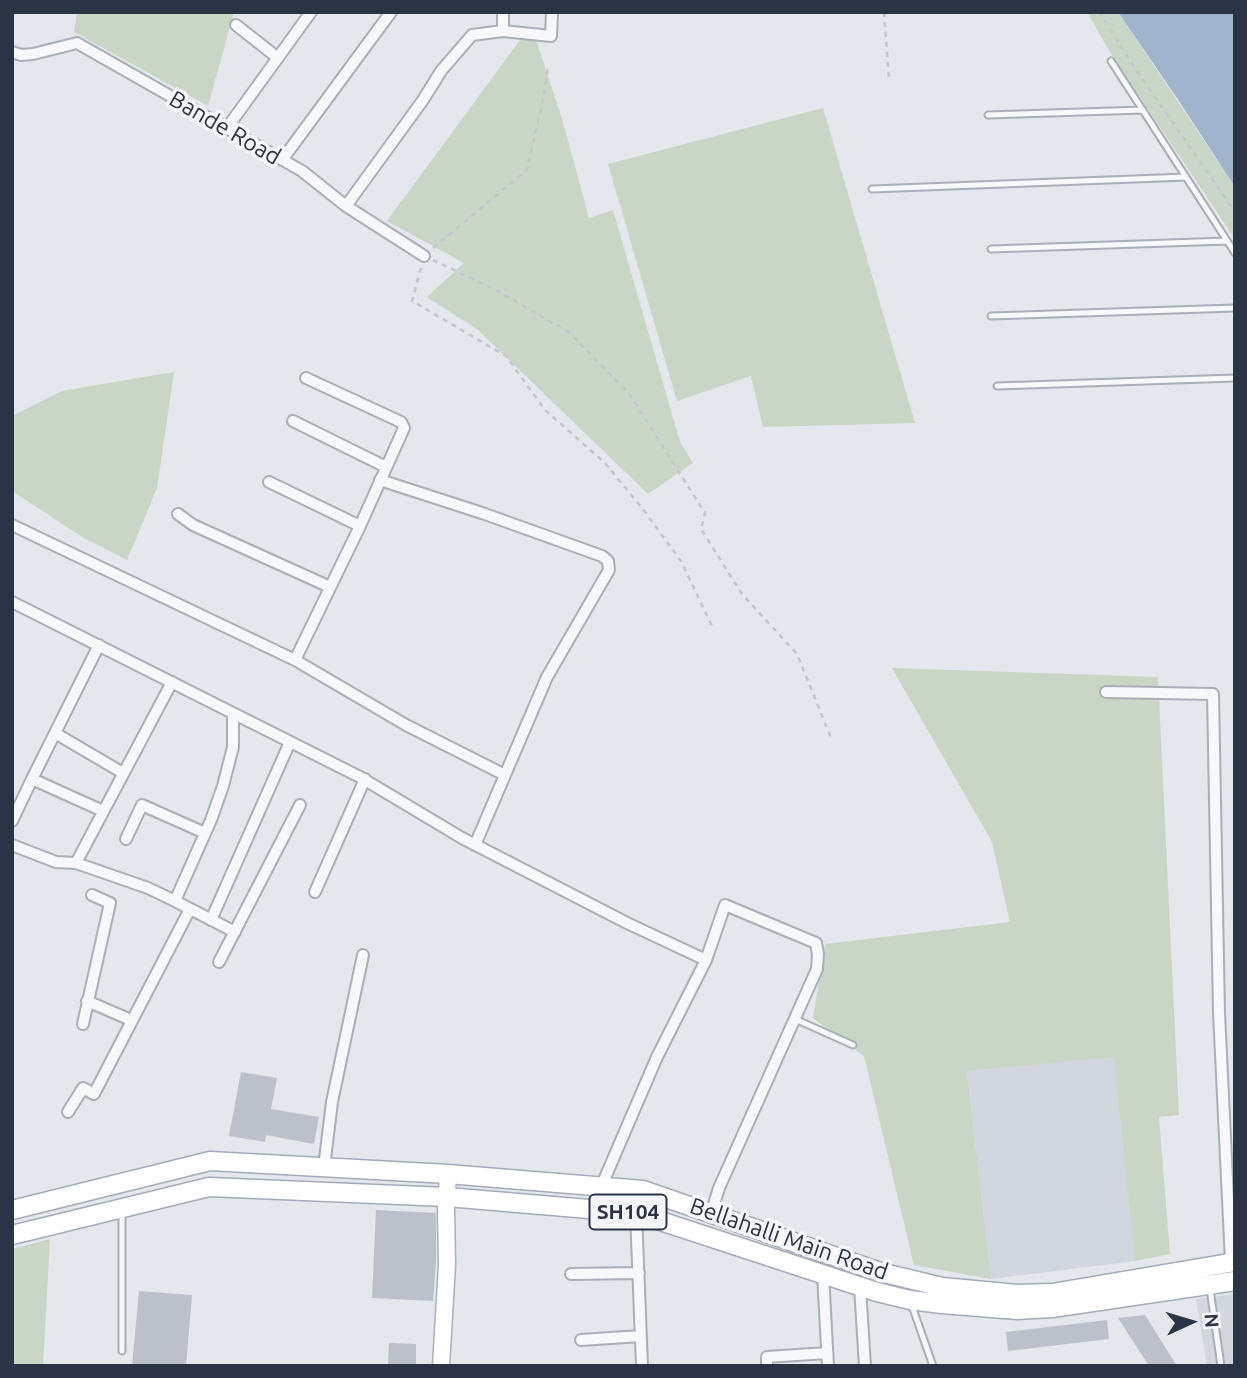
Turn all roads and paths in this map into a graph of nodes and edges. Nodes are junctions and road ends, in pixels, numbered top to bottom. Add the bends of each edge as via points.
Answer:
1 (311, 12) edge
2 (391, 12) edge
3 (503, 12) edge
4 (551, 12) edge
5 (884, 12) edge
6 (1099, 12) edge
7 (236, 25) dead end
8 (503, 31) junction
9 (12, 52) edge
10 (278, 58) junction
11 (1111, 61) dead end
12 (548, 66) dead end
13 (889, 80) dead end
14 (1143, 110) junction
15 (988, 115) dead end
16 (226, 128) junction
17 (282, 160) junction
18 (1186, 177) junction
19 (872, 189) dead end
20 (346, 206) junction
21 (1235, 212) edge
22 (1227, 241) junction
23 (991, 249) dead end
24 (1235, 253) edge
25 (424, 256) junction
26 (1235, 308) edge
27 (991, 316) dead end
28 (1235, 377) edge
29 (306, 378) dead end
30 (998, 386) dead end
31 (293, 421) dead end
32 (386, 467) junction
33 (380, 481) junction
34 (269, 482) dead end
35 (178, 514) dead end
36 (12, 525) edge
37 (360, 526) junction
38 (330, 587) junction
39 (12, 602) edge
40 (712, 626) dead end
41 (99, 645) junction
42 (295, 660) junction
43 (172, 682) junction
44 (1106, 692) dead end
45 (233, 713) junction
46 (55, 733) junction
47 (831, 738) dead end
48 (290, 741) junction
49 (123, 773) junction
50 (505, 775) junction
51 (32, 779) junction
52 (365, 779) junction
53 (300, 805) dead end
54 (103, 811) junction
55 (12, 821) edge
56 (205, 833) junction
57 (126, 839) dead end
58 (12, 845) edge
59 (475, 845) junction
60 (76, 863) junction
61 (315, 892) dead end
62 (92, 895) dead end
63 (176, 901) junction
64 (190, 909) junction
65 (211, 920) junction
66 (235, 932) junction
67 (363, 955) dead end
68 (706, 960) junction
69 (219, 962) dead end
70 (87, 1001) junction
71 (795, 1019) junction
72 (131, 1020) junction
73 (83, 1024) dead end
74 (853, 1045) dead end
75 (68, 1112) dead end
76 (324, 1167) junction
77 (448, 1174) junction
78 (601, 1187) junction
79 (447, 1197) junction
80 (122, 1208) junction
81 (12, 1210) edge
82 (636, 1213) junction
83 (711, 1214) junction
84 (12, 1235) edge
85 (1233, 1262) edge
86 (1207, 1266) junction
87 (639, 1273) junction
88 (571, 1274) dead end
89 (823, 1275) junction
90 (1235, 1281) edge
91 (1210, 1285) junction
92 (860, 1287) junction
93 (910, 1300) junction
94 (641, 1336) junction
95 (581, 1340) dead end
96 (122, 1351) dead end
97 (827, 1353) junction
98 (441, 1366) edge
99 (642, 1366) edge
100 (767, 1366) edge
101 (828, 1366) edge
102 (865, 1366) edge
103 (933, 1366) edge
104 (1221, 1366) edge

1 - 10 street
2 - 17 street
3 - 8 street
4 - 8 street via 551,36
5 - 13 path
6 - 21 path
7 - 10 street
8 - 20 street via 472,35 441,71
9 - 16 street, Bande Road via 33,54 77,43
10 - 16 street
11 - 14 lane
12 - 25 path via 527,170
14 - 15 lane
14 - 18 lane
16 - 17 street, Bande Road
17 - 20 street, Bande Road
18 - 19 lane
18 - 22 lane
20 - 25 street, Bande Road
22 - 23 lane
22 - 24 lane
25 - 40 path via 412,301 506,356 545,410 605,463 681,561
25 - 47 path via 496,290 569,333 630,395 705,513 701,529 742,594 797,654
26 - 27 lane
28 - 30 lane
29 - 32 street via 401,422 403,433
31 - 32 street
32 - 33 street
33 - 37 street
33 - 50 street via 482,513 608,561 609,570 547,677
34 - 37 street
35 - 38 street
36 - 42 street
37 - 38 street
38 - 42 street
39 - 41 street
41 - 43 street
41 - 46 street
42 - 50 street
43 - 45 street
43 - 49 street
44 - 85 street via 1213,694 1219,1013
45 - 48 street
45 - 56 street via 233,747
46 - 49 street
46 - 51 street
48 - 52 street
48 - 65 street
49 - 54 street
50 - 59 street
51 - 54 street
51 - 55 street
52 - 59 street
52 - 61 street
53 - 66 street
54 - 60 street
56 - 57 street via 142,805
56 - 63 street
58 - 60 street via 56,862
59 - 68 street
60 - 63 street
62 - 70 street via 110,902
63 - 64 street
64 - 65 street
64 - 72 street
65 - 66 street
66 - 69 street
67 - 76 street via 332,1102
68 - 71 street via 725,905 816,943 817,969
68 - 78 street via 657,1057
70 - 72 street
70 - 73 street
71 - 74 lane
71 - 83 street
72 - 75 street via 93,1094 86,1082
76 - 77 main road, Bellahalli Main Road / SH104
76 - 81 main road, Bellahalli Main Road / SH104 via 210,1161
77 - 78 main road, Bellahalli Main Road / SH104
77 - 79 street
78 - 83 main road, Bellahalli Main Road / SH104 via 643,1190
79 - 80 main road, Bellahalli Main Road / SH104 via 209,1187
79 - 82 main road, Bellahalli Main Road / SH104
79 - 98 street
80 - 84 main road, Bellahalli Main Road / SH104
80 - 96 lane
82 - 87 street
82 - 89 main road, Bellahalli Main Road / SH104
83 - 86 main road, Bellahalli Main Road / SH104 via 880,1272 942,1287 1052,1293
85 - 86 main road, Bellahalli Main Road / SH104
86 - 91 lane
87 - 88 street
87 - 94 street
89 - 92 main road, Bellahalli Main Road / SH104
89 - 97 street
90 - 91 main road, Bellahalli Main Road / SH104
91 - 93 main road, Bellahalli Main Road / SH104 via 1017,1310
91 - 104 lane
92 - 93 main road, Bellahalli Main Road / SH104
92 - 102 street
93 - 103 lane
94 - 95 street
94 - 99 street
97 - 100 street via 767,1357
97 - 101 street

